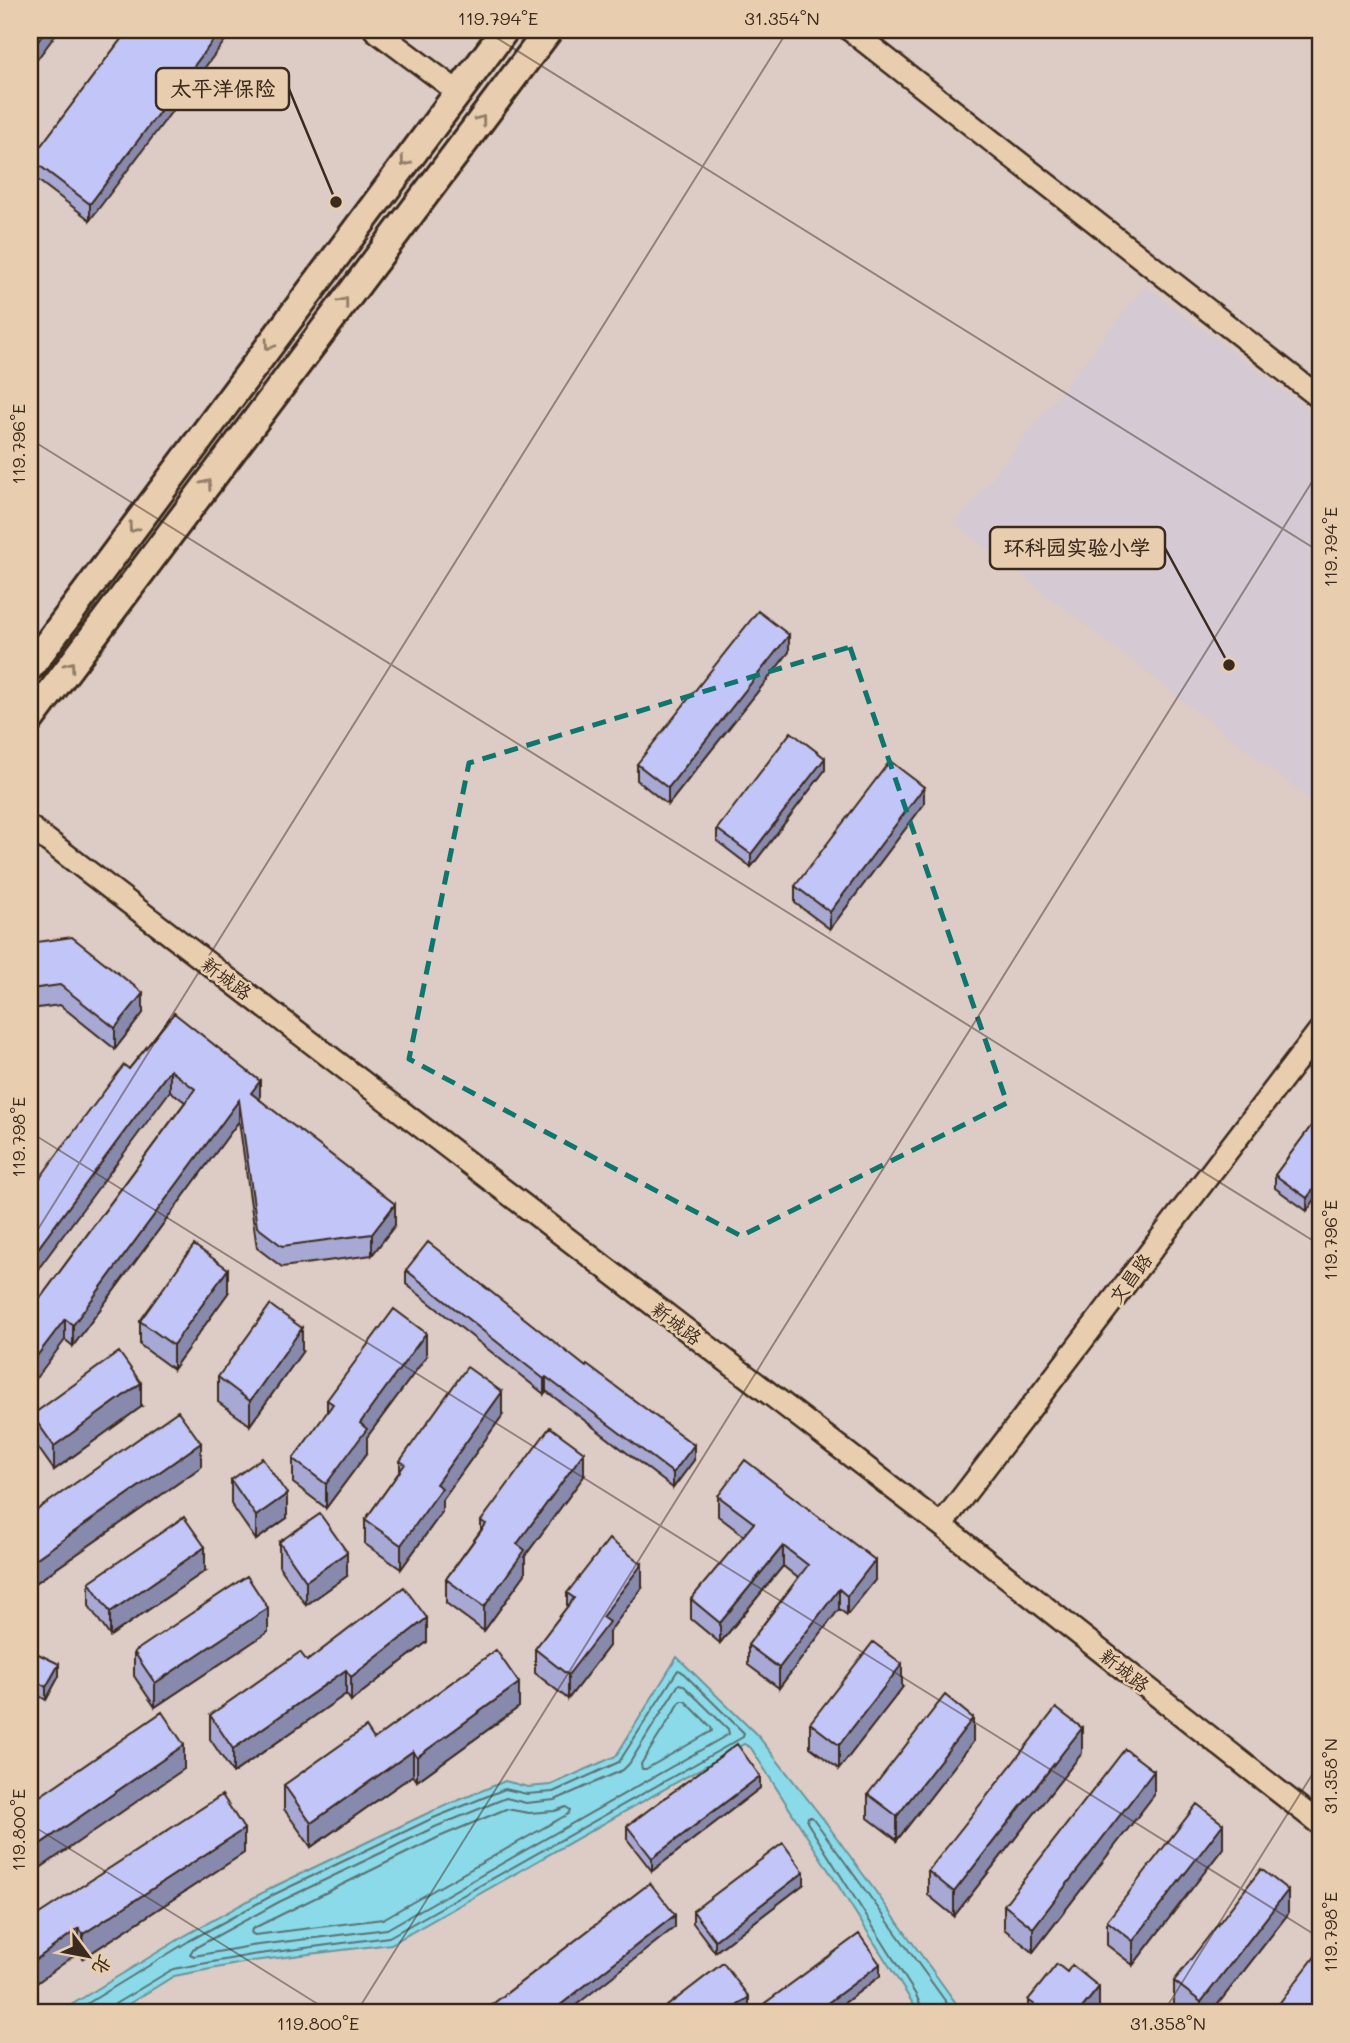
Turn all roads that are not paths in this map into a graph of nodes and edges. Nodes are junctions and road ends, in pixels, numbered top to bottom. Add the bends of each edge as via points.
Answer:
1 (375, 30) edge
2 (505, 30) edge
3 (549, 30) edge
4 (850, 30) edge
5 (458, 92) junction
6 (1320, 398) edge
7 (30, 667) edge
8 (30, 720) edge
9 (30, 827) edge
10 (1320, 1030) edge
11 (941, 1525) junction
12 (1320, 1824) edge

1 - 5 street
2 - 5 main road
8 -> 3 main road
4 - 6 street
5 -> 7 main road
9 - 11 street, 新城路
10 - 11 street, 文昌路
11 - 12 street, 新城路

